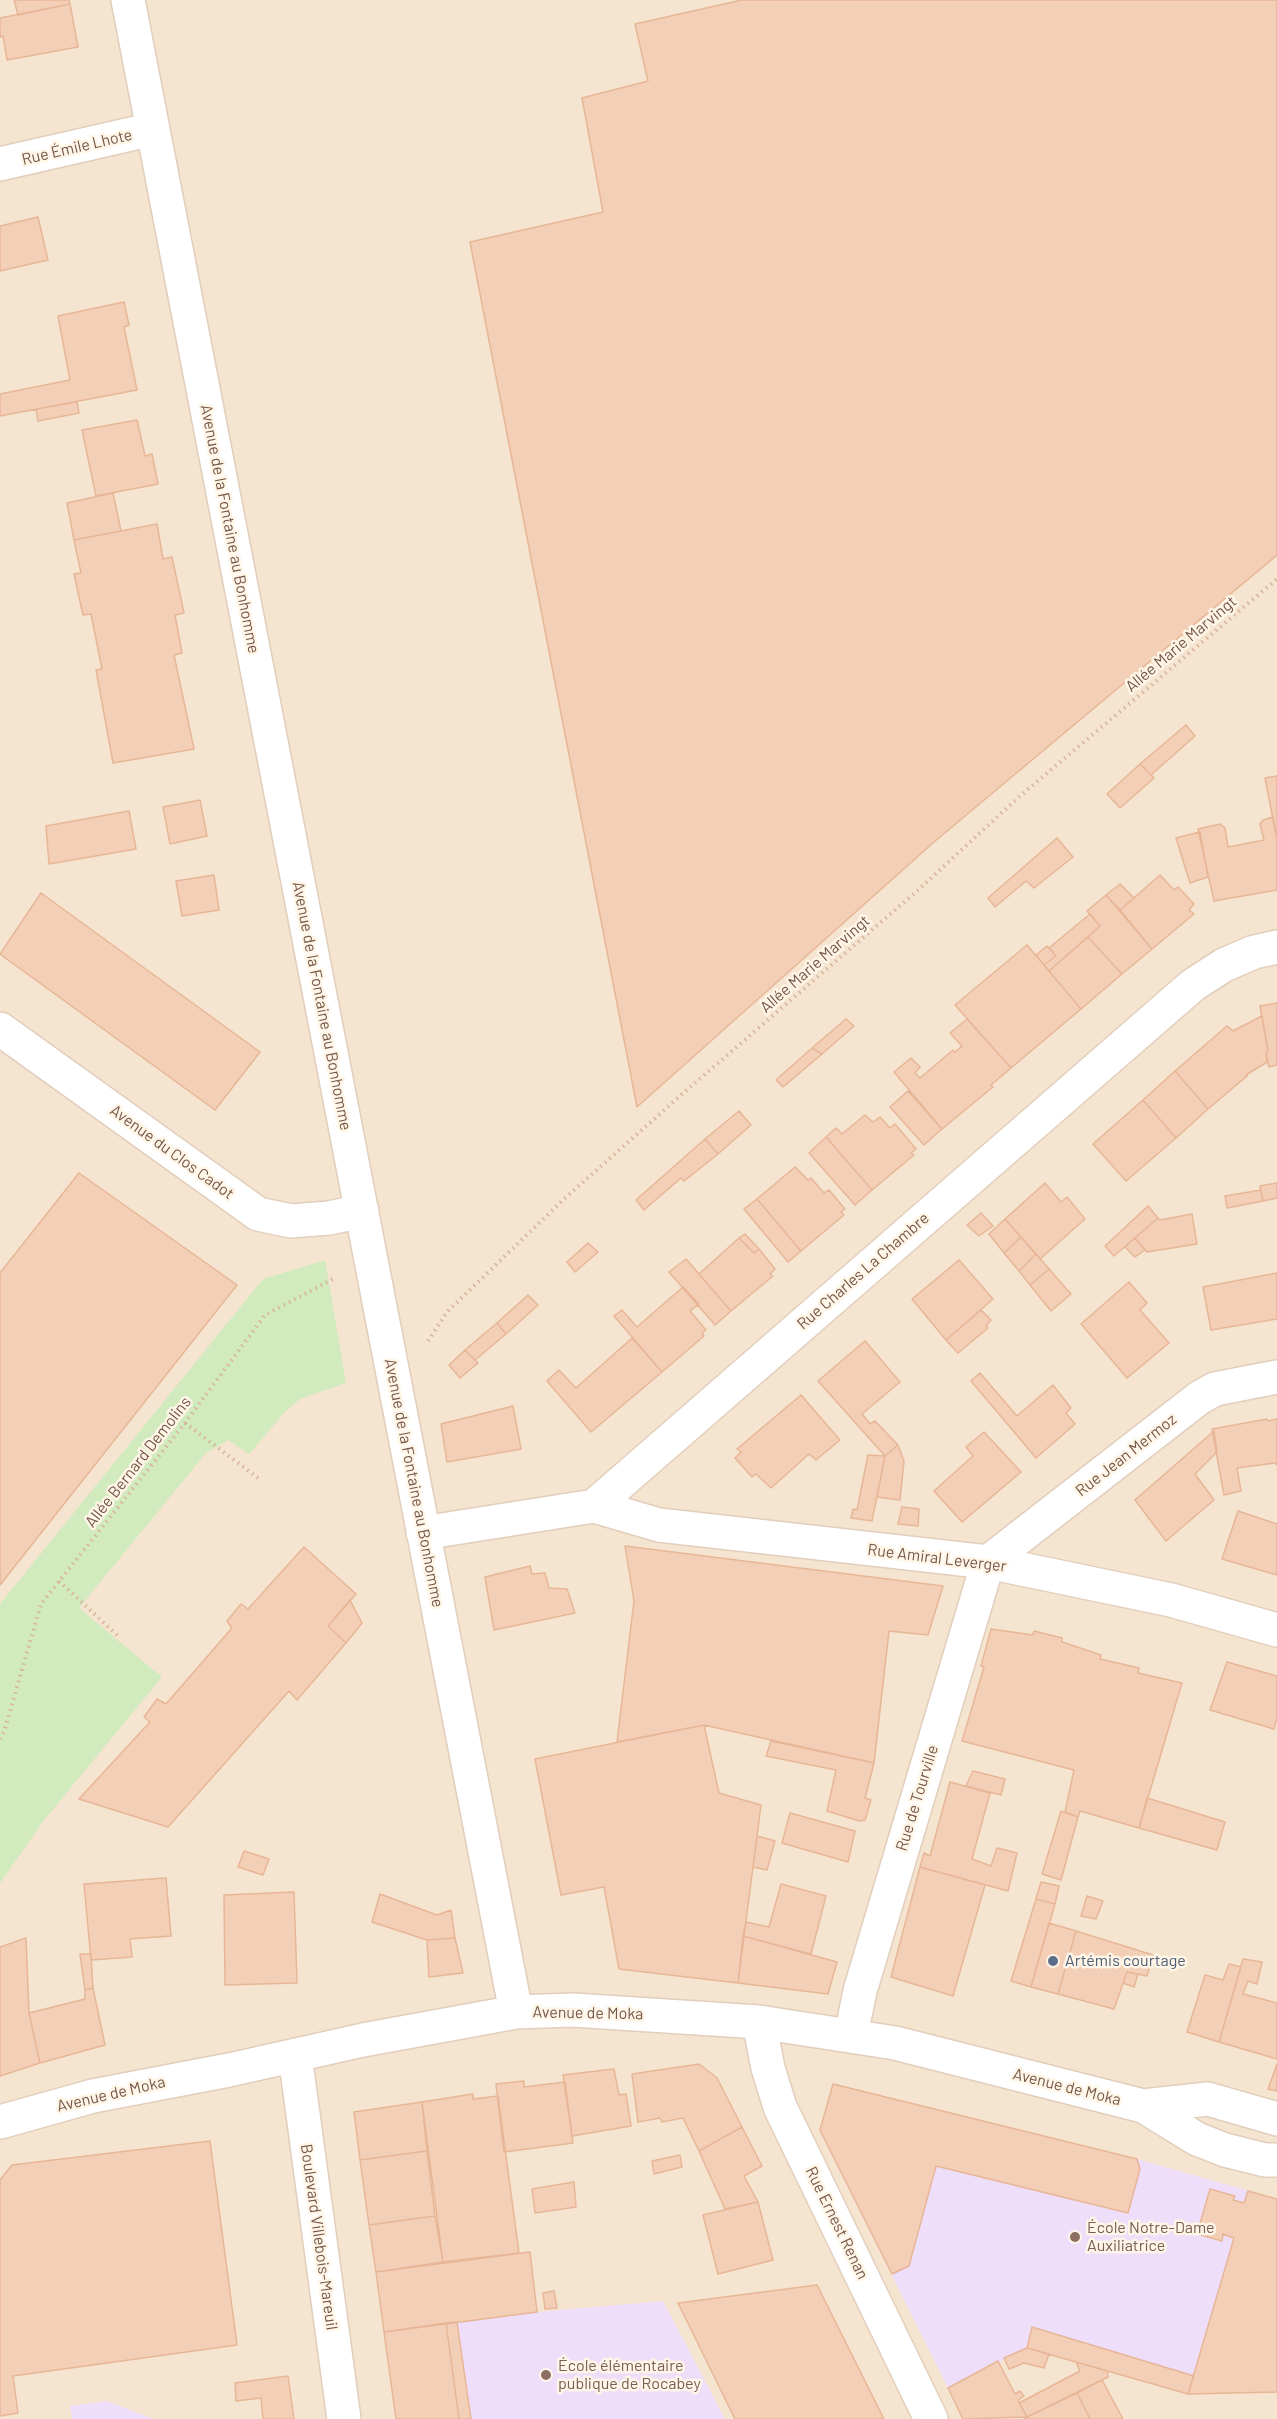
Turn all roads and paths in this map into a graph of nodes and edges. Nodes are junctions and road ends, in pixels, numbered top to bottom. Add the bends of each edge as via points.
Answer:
1 (128, 0) edge
2 (153, 129) junction
3 (0, 164) edge
4 (1277, 579) edge
5 (1277, 947) edge
6 (0, 1029) edge
7 (362, 1211) junction
8 (370, 1259) junction
9 (1277, 1377) edge
10 (396, 1392) junction
11 (185, 1423) junction
12 (258, 1479) dead end
13 (594, 1506) junction
14 (423, 1533) junction
15 (988, 1562) junction
16 (59, 1581) junction
17 (1277, 1630) edge
18 (119, 1637) dead end
19 (0, 1739) edge
20 (516, 2012) junction
21 (759, 2022) junction
22 (851, 2035) junction
23 (295, 2055) junction
24 (1143, 2106) junction
25 (1277, 2119) edge
26 (0, 2122) edge
27 (1277, 2160) edge
28 (344, 2419) edge
29 (931, 2419) edge

1 - 2 street, Avenue de la Fontaine au Bonhomme
2 - 3 street, Rue Émile Lhote
2 - 7 street, Avenue de la Fontaine au Bonhomme
4 - 10 path, Allée Marie Marvingt via 1020,796 564,1199 447,1312
5 - 13 street, Rue Charles La Chambre via 1224,965 1193,985
6 - 7 street, Avenue du Clos Cadot via 258,1214 291,1221
7 - 8 street, Avenue de la Fontaine au Bonhomme
8 - 10 street, Avenue de la Fontaine au Bonhomme
8 - 11 path, Allée Bernard Demolins via 265,1315
9 - 15 street, Rue Jean Mermoz via 1215,1389 1199,1398
10 - 14 street, Avenue de la Fontaine au Bonhomme
11 - 12 path
11 - 16 path, Allée Bernard Demolins
13 - 14 street
13 - 15 street, Rue Amiral Leverger via 659,1525
14 - 20 street, Avenue de la Fontaine au Bonhomme
15 - 17 street, Rue Amiral Leverger via 1171,1599
15 - 22 street, Rue de Tourville via 860,1991
16 - 18 path
16 - 19 path, Allée Bernard Demolins via 41,1604
20 - 21 street, Avenue de Moka via 573,2010
20 - 23 street, Avenue de Moka
21 - 22 street, Avenue de Moka
21 - 29 street, Rue Ernest Renan via 780,2107
22 - 24 street, Avenue de Moka
23 - 26 street, Avenue de Moka via 93,2096
23 - 28 street, Boulevard Villebois-Mareuil
24 - 25 street, Avenue de Moka via 1208,2099
24 - 27 street, Avenue de Moka via 1206,2143

